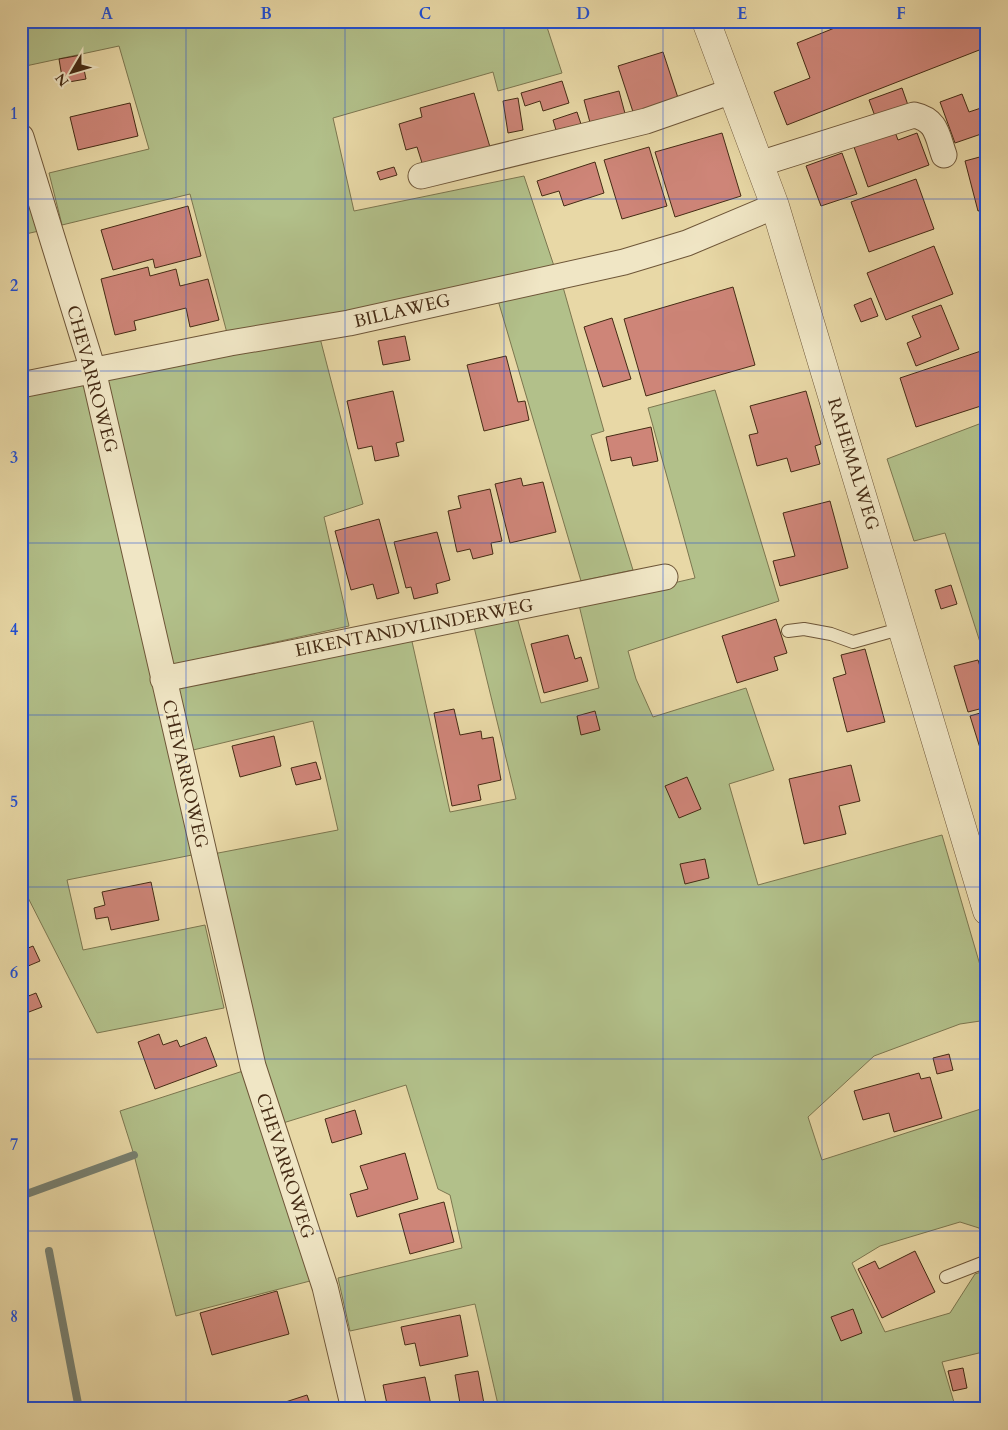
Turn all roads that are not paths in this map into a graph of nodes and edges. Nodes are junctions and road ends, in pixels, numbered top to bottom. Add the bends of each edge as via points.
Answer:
1 (706, 21) edge
2 (732, 92) junction
3 (21, 137) edge
4 (944, 155) dead end
5 (759, 164) junction
6 (422, 176) dead end
7 (775, 206) junction
8 (93, 370) junction
9 (21, 385) edge
10 (665, 577) dead end
11 (903, 628) junction
12 (788, 630) dead end
13 (163, 679) junction
14 (987, 910) edge
15 (987, 1261) edge
16 (946, 1277) dead end
17 (354, 1409) edge

1 - 2 street, RAHEMALWEG
2 - 5 street, RAHEMALWEG
2 - 6 street via 646,121
3 - 8 street, CHEVARROWEG
4 - 5 street via 933,123 914,114
5 - 7 street, RAHEMALWEG
7 - 8 street, BILLAWEG via 687,243 624,262 349,323
7 - 11 street, RAHEMALWEG
8 - 9 street, BILLAWEG
8 - 13 street, CHEVARROWEG
10 - 13 street, EIKENTANDVLINDERWEG
11 - 12 lane via 853,642 804,628
11 - 14 street, RAHEMALWEG
13 - 17 street, CHEVARROWEG via 253,1066 325,1287
15 - 16 lane

